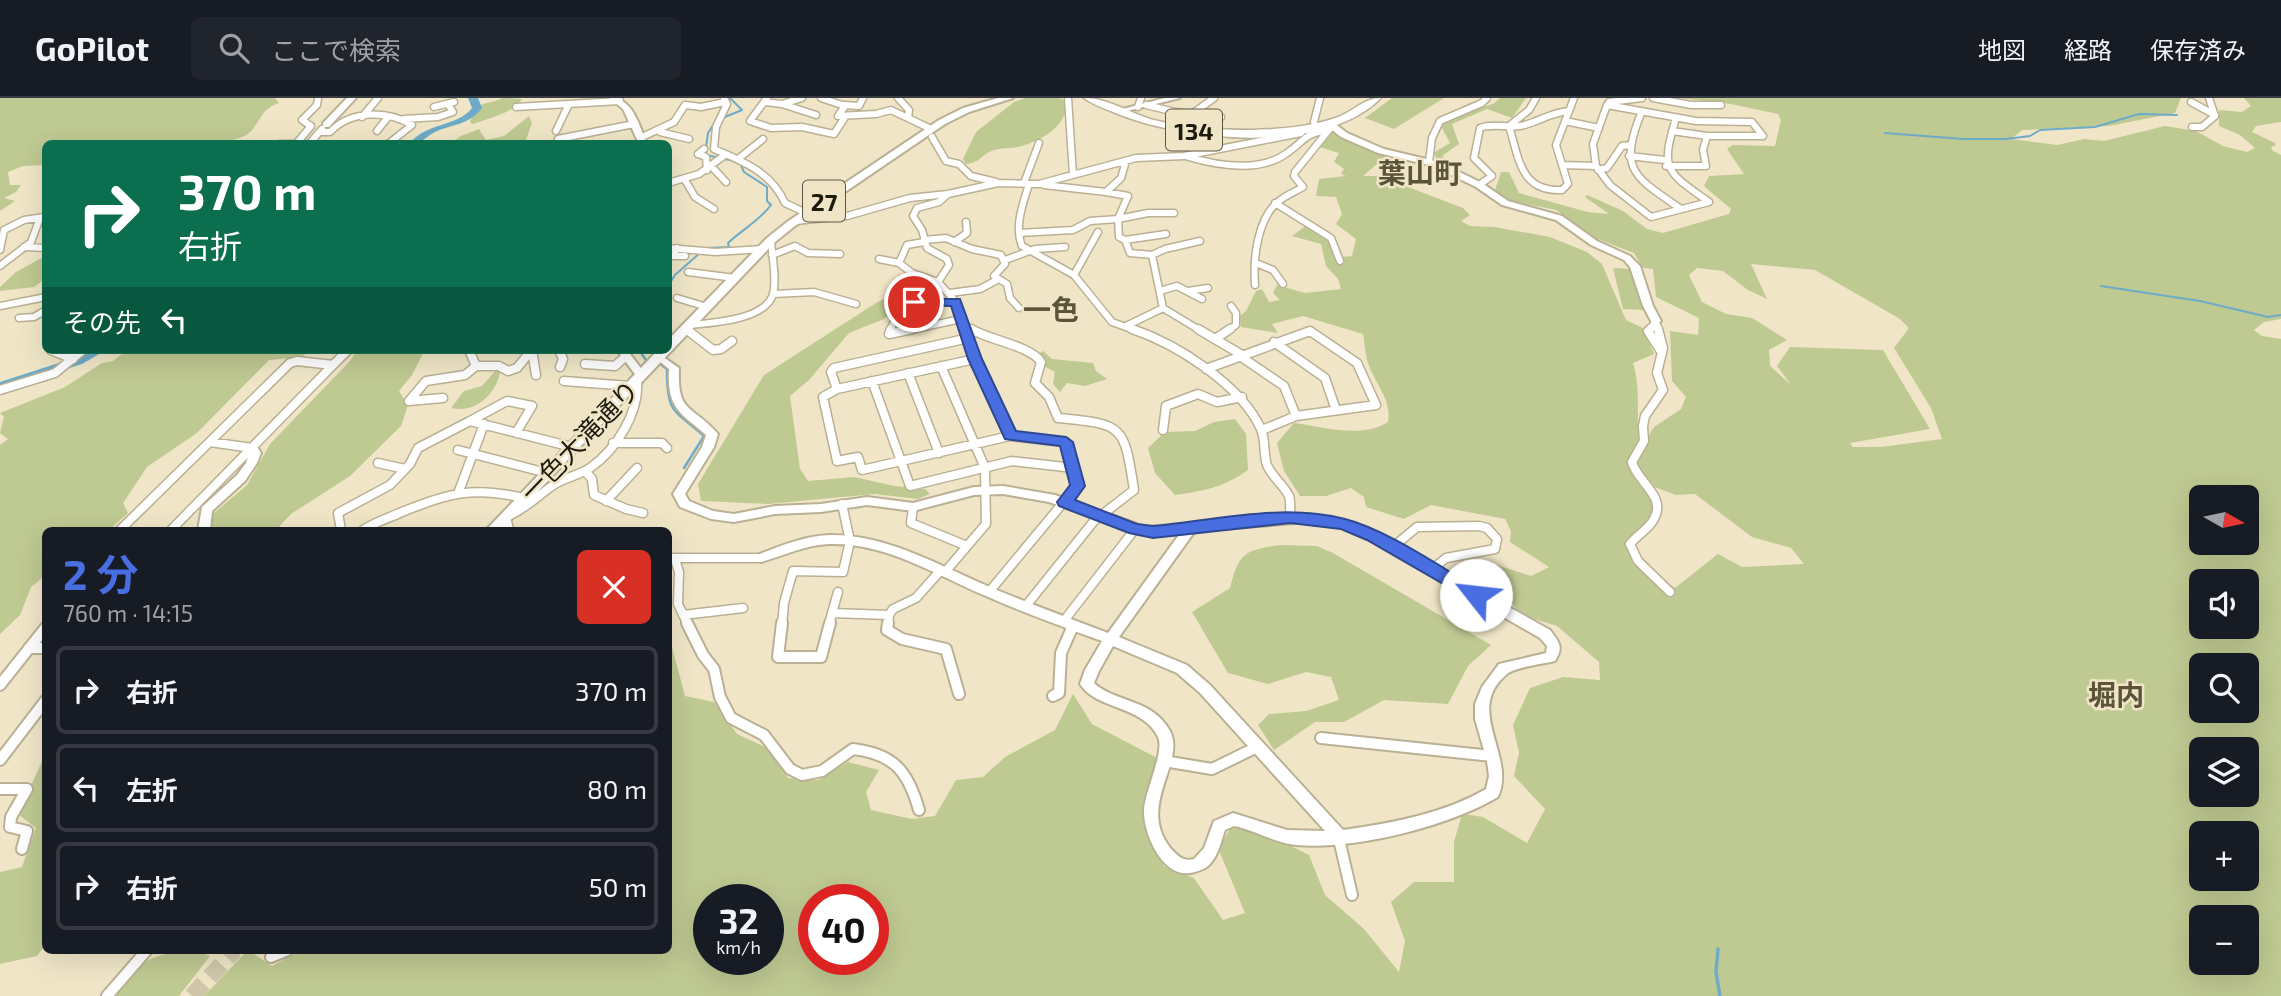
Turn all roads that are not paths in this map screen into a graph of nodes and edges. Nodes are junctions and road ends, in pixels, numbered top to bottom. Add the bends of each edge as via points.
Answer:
1 (318, 98) edge
2 (352, 98) edge
3 (378, 98) edge
4 (524, 98) edge
5 (681, 98) edge
6 (802, 98) edge
7 (821, 98) edge
8 (863, 98) edge
9 (898, 98) edge
10 (1008, 98) edge
11 (1068, 98) edge
12 (1089, 98) edge
13 (1175, 98) edge
14 (1214, 98) edge
15 (1320, 98) edge
16 (1376, 98) edge
17 (1487, 98) edge
18 (1536, 98) edge
19 (1574, 98) edge
20 (1642, 98) edge
21 (1653, 98) edge
22 (2209, 98) edge
23 (617, 100) edge
24 (725, 100) edge
25 (766, 100) edge
26 (2191, 102) dead end
27 (1142, 103) edge
28 (782, 104) junction
29 (685, 105) junction
30 (844, 105) junction
31 (1607, 105) junction
32 (1721, 105) dead end
33 (434, 107) dead end
34 (568, 107) junction
35 (878, 107) dead end
36 (891, 110) junction
37 (1119, 111) junction
38 (1569, 111) junction
39 (1642, 111) junction
40 (1192, 114) junction
41 (816, 115) dead end
42 (2215, 115) junction
43 (362, 117) junction
44 (388, 117) junction
45 (845, 117) junction
46 (1221, 117) dead end
47 (908, 118) junction
48 (1676, 118) junction
49 (404, 119) junction
50 (1565, 121) junction
51 (634, 124) junction
52 (1310, 125) junction
53 (1330, 126) junction
54 (1509, 126) junction
55 (2192, 127) dead end
56 (323, 128) junction
57 (1599, 128) junction
58 (1187, 129) junction
59 (377, 131) dead end
60 (1672, 131) junction
61 (660, 132) junction
62 (931, 133) junction
63 (1707, 136) junction
64 (689, 139) dead end
65 (763, 139) dead end
66 (300, 140) edge
67 (312, 140) edge
68 (393, 140) edge
69 (639, 140) edge
70 (644, 140) edge
71 (1039, 143) dead end
72 (1630, 145) junction
73 (704, 149) dead end
74 (1184, 156) junction
75 (1629, 156) junction
76 (723, 157) junction
77 (738, 159) junction
78 (1126, 161) junction
79 (1429, 162) junction
80 (1666, 163) junction
81 (1562, 165) junction
82 (710, 168) junction
83 (1597, 168) junction
84 (1073, 175) junction
85 (685, 180) junction
86 (672, 182) edge
87 (726, 182) dead end
88 (998, 183) junction
89 (1026, 183) junction
90 (1039, 184) junction
91 (1479, 185) junction
92 (1106, 192) junction
93 (948, 194) junction
94 (1275, 203) junction
95 (713, 209) dead end
96 (1681, 209) junction
97 (806, 213) junction
98 (1174, 213) dead end
99 (42, 218) edge
100 (1118, 219) junction
101 (42, 220) edge
102 (795, 220) junction
103 (966, 222) dead end
104 (1098, 232) dead end
105 (1019, 233) junction
106 (1166, 234) dead end
107 (771, 240) junction
108 (1125, 240) junction
109 (924, 241) junction
110 (1200, 241) dead end
111 (954, 242) junction
112 (24, 247) junction
113 (1065, 247) dead end
114 (42, 248) edge
115 (672, 248) edge
116 (677, 248) junction
117 (762, 249) junction
118 (0, 250) edge
119 (1029, 250) junction
120 (840, 254) dead end
121 (1152, 255) junction
122 (685, 256) dead end
123 (772, 256) junction
124 (879, 258) dead end
125 (1005, 260) junction
126 (1340, 261) dead end
127 (899, 263) junction
128 (1256, 263) junction
129 (0, 266) edge
130 (14, 266) dead end
131 (688, 272) dead end
132 (1074, 275) junction
133 (735, 278) junction
134 (997, 280) junction
135 (938, 282) junction
136 (1283, 284) dead end
137 (1255, 285) dead end
138 (1208, 288) dead end
139 (1160, 291) junction
140 (1186, 291) junction
141 (950, 293) junction
142 (773, 294) junction
143 (42, 298) edge
144 (677, 298) dead end
145 (1202, 299) dead end
146 (956, 302) junction
147 (856, 304) dead end
148 (0, 306) edge
149 (1231, 306) dead end
150 (707, 307) junction
151 (1019, 308) dead end
152 (1163, 308) junction
153 (42, 312) edge
154 (19, 318) dead end
155 (1656, 321) joint
156 (963, 322) junction
157 (1126, 326) junction
158 (688, 327) junction
159 (969, 338) junction
160 (1215, 339) junction
161 (732, 341) dead end
162 (1274, 342) junction
163 (672, 343) edge
164 (59, 354) edge
165 (78, 354) edge
166 (344, 354) edge
167 (471, 354) edge
168 (529, 354) edge
169 (532, 354) edge
170 (561, 354) edge
171 (623, 354) edge
172 (624, 354) edge
173 (661, 354) edge
174 (666, 354) edge
175 (1241, 355) junction
176 (975, 359) junction
177 (71, 360) junction
178 (585, 364) dead end
179 (333, 365) junction
180 (476, 366) junction
181 (941, 366) junction
182 (559, 367) dead end
183 (1206, 369) junction
184 (56, 372) joint
185 (908, 373) junction
186 (536, 375) dead end
187 (636, 380) junction
188 (564, 381) dead end
189 (872, 381) junction
190 (837, 389) junction
191 (0, 390) edge
192 (1242, 397) junction
193 (443, 398) dead end
194 (1336, 410) junction
195 (1296, 416) junction
196 (470, 421) junction
197 (484, 424) junction
198 (1163, 430) dead end
199 (1262, 430) junction
200 (516, 433) junction
201 (1010, 436) junction
202 (210, 442) junction
203 (613, 443) junction
204 (974, 444) junction
205 (252, 447) junction
206 (572, 447) junction
207 (667, 448) dead end
208 (458, 450) dead end
209 (939, 453) junction
210 (472, 454) junction
211 (902, 461) junction
212 (378, 463) dead end
213 (637, 468) dead end
214 (985, 468) junction
215 (1074, 468) junction
216 (405, 469) junction
217 (585, 471) junction
218 (547, 473) junction
219 (985, 490) junction
220 (459, 491) junction
221 (523, 498) junction
222 (606, 501) junction
223 (1065, 502) junction
224 (842, 504) junction
225 (913, 507) junction
226 (643, 513) dead end
227 (1099, 516) junction
228 (1290, 517) junction
229 (507, 524) edge
230 (123, 527) edge
231 (173, 527) edge
232 (204, 527) edge
233 (340, 527) edge
234 (368, 527) edge
235 (1191, 528) junction
236 (1135, 529) junction
237 (850, 541) junction
238 (967, 546) junction
239 (1393, 547) junction
240 (672, 558) edge
241 (761, 558) joint
242 (1431, 570) junction
243 (943, 571) junction
244 (838, 592) dead end
245 (989, 592) junction
246 (1670, 593) dead end
247 (743, 607) dead end
248 (1025, 607) junction
249 (832, 613) junction
250 (683, 615) junction
251 (889, 615) junction
252 (1068, 624) junction
253 (42, 632) edge
254 (1111, 640) junction
255 (29, 648) junction
256 (42, 648) edge
257 (0, 685) edge
258 (959, 694) dead end
259 (1053, 696) dead end
260 (42, 705) edge
261 (1321, 738) dead end
262 (843, 743) dead end
263 (1257, 747) junction
264 (853, 749) junction
265 (1492, 757) junction
266 (0, 760) edge
267 (1164, 761) junction
268 (0, 789) edge
269 (919, 810) dead end
270 (1338, 835) junction
271 (22, 849) dead end
272 (1352, 895) dead end
273 (144, 954) edge
274 (278, 954) edge
275 (271, 957) dead end
276 (107, 996) edge

1 - 66 street via 302,120 311,126
2 - 56 street
3 - 43 street
4 - 34 street via 516,107
5 - 29 street
6 - 28 street
7 - 30 street
8 - 30 street via 859,106
9 - 47 street via 909,110
10 - 62 main road, 一色大滝通り / 27 via 966,110
11 - 84 street
12 - 37 highway, 134
13 - 27 street
14 - 40 street
15 - 52 street
16 - 53 highway, 134
17 - 79 street via 1440,121
18 - 54 street
19 - 38 street
20 - 31 street
21 - 32 street
22 - 42 street
23 - 34 street
23 - 51 street via 627,108
24 - 29 street via 701,107
24 - 76 street via 713,146
25 - 28 street
25 - 45 street via 750,121 771,128 802,127 834,134
26 - 42 street
27 - 37 street
27 - 40 street
28 - 41 street
29 - 61 street via 684,112
30 - 45 street via 838,116
31 - 39 street
31 - 57 street
33 - 49 street via 451,103 453,112
34 - 51 street via 560,117 557,135
35 - 36 street
36 - 45 street
36 - 47 street
37 - 58 highway, 134
38 - 50 street
38 - 54 street
39 - 48 street
39 - 72 street
40 - 46 street
40 - 58 street
42 - 55 street via 2202,127
43 - 44 street
43 - 56 street via 342,121 330,132
44 - 49 street
44 - 59 street
47 - 62 street
48 - 60 street
48 - 63 street via 1752,122 1763,136
49 - 68 street via 412,125
50 - 57 street
50 - 81 street via 1556,145
51 - 69 street
52 - 53 highway, 134
52 - 58 highway, 134 via 1238,132
52 - 74 street via 1302,133
53 - 74 street via 1305,135 1286,154 1262,163 1218,166
53 - 79 street via 1381,151
53 - 94 street via 1325,139 1295,172 1301,190
54 - 81 street via 1533,187 1547,191 1567,188
54 - 91 street via 1489,124 1478,130 1474,158 1492,176
56 - 67 street
57 - 83 street via 1592,150
60 - 63 street
60 - 80 street
61 - 64 street
61 - 70 street
62 - 88 street via 946,161 959,164 971,176
62 - 97 main road, 一色大滝通り / 27
63 - 80 street via 1703,150 1706,166
65 - 77 street
71 - 89 street
72 - 75 street
72 - 83 street via 1622,146 1607,168
73 - 82 street via 698,154 706,157
74 - 78 street
75 - 80 street
75 - 96 street via 1642,179
76 - 77 street
76 - 82 street
77 - 97 street via 777,185 785,203
78 - 84 street
78 - 92 street via 1121,178
79 - 91 street
80 - 96 street via 1678,179 1709,202
81 - 83 street
82 - 85 street
82 - 87 street
83 - 96 street via 1610,185 1651,217
84 - 90 street
85 - 86 street
85 - 95 street via 695,197
88 - 89 street
88 - 93 street
89 - 90 street
89 - 105 street
90 - 92 street
91 - 155 street via 1511,205 1559,218 1594,243 1627,258 1635,266
92 - 100 street via 1128,196
93 - 102 street via 910,198 847,216
93 - 109 street via 914,213
94 - 126 street via 1331,238
94 - 128 street via 1264,219
97 - 102 main road, 一色大滝通り / 27
98 - 100 street
99 - 118 street via 24,220 4,230
100 - 105 street via 1090,221 1073,230
100 - 108 street via 1119,237
101 - 112 street
102 - 107 main road, 一色大滝通り / 27
103 - 111 street via 967,233
104 - 132 street
105 - 119 street via 1018,240
106 - 108 street
107 - 117 main road, 一色大滝通り / 27
107 - 123 street
108 - 121 street via 1130,253
109 - 111 street
109 - 127 street via 907,245
109 - 135 street via 927,248 947,259 949,265
110 - 121 street
111 - 125 street
112 - 114 street
112 - 129 street
113 - 119 street
115 - 116 street
116 - 117 street
116 - 122 street via 673,256
117 - 133 main road, 一色大滝通り / 27
119 - 125 street
119 - 132 street
120 - 123 street via 808,253 796,247
121 - 139 street
123 - 142 street
124 - 127 street
125 - 134 street via 994,276
127 - 135 street
128 - 136 street via 1273,270
128 - 137 street
129 - 130 street
131 - 133 street
132 - 157 street via 1108,318
133 - 150 main road, 一色大滝通り / 27
134 - 141 street via 979,290
134 - 151 street via 1007,284 1010,298
135 - 141 street
138 - 140 street
139 - 140 street via 1177,286
139 - 152 street
140 - 145 street
141 - 146 street
142 - 147 street via 814,292
142 - 158 street via 765,307 749,315
143 - 148 street
144 - 150 street
146 - 156 street
146 - 156 street via 914,302 895,319 889,334
149 - 160 street via 1237,325
150 - 158 main road, 一色大滝通り / 27
152 - 157 street
152 - 160 street
153 - 154 street
155 - 246 street via 1663,354 1657,373 1664,392 1643,420 1644,441 1631,460 1658,510 1630,544 1638,561
156 - 159 street
156 - 227 street via 984,337 1036,354 1041,362 1035,383 1049,397 1058,418 1116,429 1126,438 1133,490
157 - 183 street
158 - 161 street via 713,350
158 - 163 main road, 一色大滝通り / 27
159 - 176 street
159 - 190 street via 834,368 831,372
160 - 175 street
162 - 175 street
162 - 194 street via 1325,378
162 - 194 street via 1310,331 1357,363 1376,405
164 - 177 street
165 - 177 street
166 - 179 street
167 - 180 street
168 - 180 street via 508,371 499,366
169 - 186 street
170 - 182 street
171 - 178 street via 615,366
172 - 187 street
173 - 187 main road, 一色大滝通り / 27
174 - 224 street via 674,368 673,390 680,407 712,434 682,486 679,494 684,504 711,516 734,518
175 - 183 street
175 - 195 street via 1284,386
176 - 181 street
176 - 201 street
177 - 184 street
179 - 202 street via 290,363
179 - 205 street
180 - 193 street via 465,375 426,381 409,401
181 - 185 street
181 - 204 street
183 - 192 street
184 - 191 street
185 - 189 street
185 - 209 street
187 - 188 street
187 - 203 street via 639,394 635,405
187 - 206 main road, 一色大滝通り / 27
189 - 190 street
189 - 211 street
190 - 211 street via 823,397 837,461 858,457 862,470
192 - 198 street via 1217,402 1198,394 1166,406
192 - 199 street
194 - 195 street
195 - 199 street
196 - 197 street
196 - 200 street via 507,401 531,406
196 - 216 street via 418,448
197 - 200 street
197 - 210 street
199 - 228 street via 1266,462 1289,496
200 - 206 street
201 - 204 street
201 - 215 street via 1066,442
202 - 205 street
202 - 230 street
203 - 207 street via 662,443
203 - 217 street
204 - 209 street
204 - 214 street
205 - 231 street
205 - 232 street via 253,460 243,478 205,510
206 - 218 main road, 一色大滝通り / 27
208 - 210 street
209 - 211 street
210 - 218 street
210 - 220 street
211 - 214 street via 910,486
212 - 216 street
213 - 222 street
214 - 215 street via 1013,461
214 - 219 street
215 - 223 street via 1077,486
216 - 233 street via 379,492 343,508 338,513
217 - 222 street via 592,478 594,495
217 - 229 street via 562,480
218 - 221 main road, 一色大滝通り / 27
219 - 223 street via 1022,491
219 - 225 street
219 - 238 street via 986,524
220 - 221 street via 497,491
220 - 234 street
221 - 229 main road, 一色大滝通り / 27
222 - 226 street
223 - 227 street
223 - 245 street
224 - 225 street via 867,501
224 - 237 street
225 - 238 street via 911,523
227 - 236 street
227 - 248 street
228 - 235 street
228 - 239 street via 1343,524
235 - 236 street
235 - 254 street
236 - 252 street
237 - 241 street via 812,541
237 - 243 street via 909,554
237 - 249 street via 843,572 793,571 778,657 821,657
238 - 243 street
239 - 242 street
239 - 242 street via 1412,529 1423,526 1479,526 1497,539 1495,549 1448,555
240 - 241 street
240 - 250 street via 679,572 677,596
242 - 265 street via 1545,634 1554,645 1550,657 1504,668 1481,704 1480,721
243 - 245 street
243 - 251 street via 926,590
244 - 249 street
245 - 248 street
247 - 250 street
248 - 252 street
249 - 251 street
250 - 264 street via 714,669 727,712 739,724 764,735 790,769 802,775 822,771
251 - 258 street via 887,630 902,639 946,649
252 - 254 street
252 - 259 street via 1059,665 1059,693
253 - 255 street
254 - 263 street via 1194,678
254 - 267 street via 1087,684 1160,724 1168,744
255 - 256 street
255 - 257 street
260 - 266 street
261 - 265 street
262 - 264 street
263 - 267 street via 1212,769
263 - 270 street
264 - 269 street via 879,753 904,771
265 - 270 street via 1496,783 1493,793 1482,801 1419,823
267 - 270 street via 1151,823 1172,861 1180,866 1200,863 1219,826 1233,819 1297,839
268 - 271 street via 26,789 10,827 27,831
270 - 272 street
273 - 276 street
274 - 275 street

